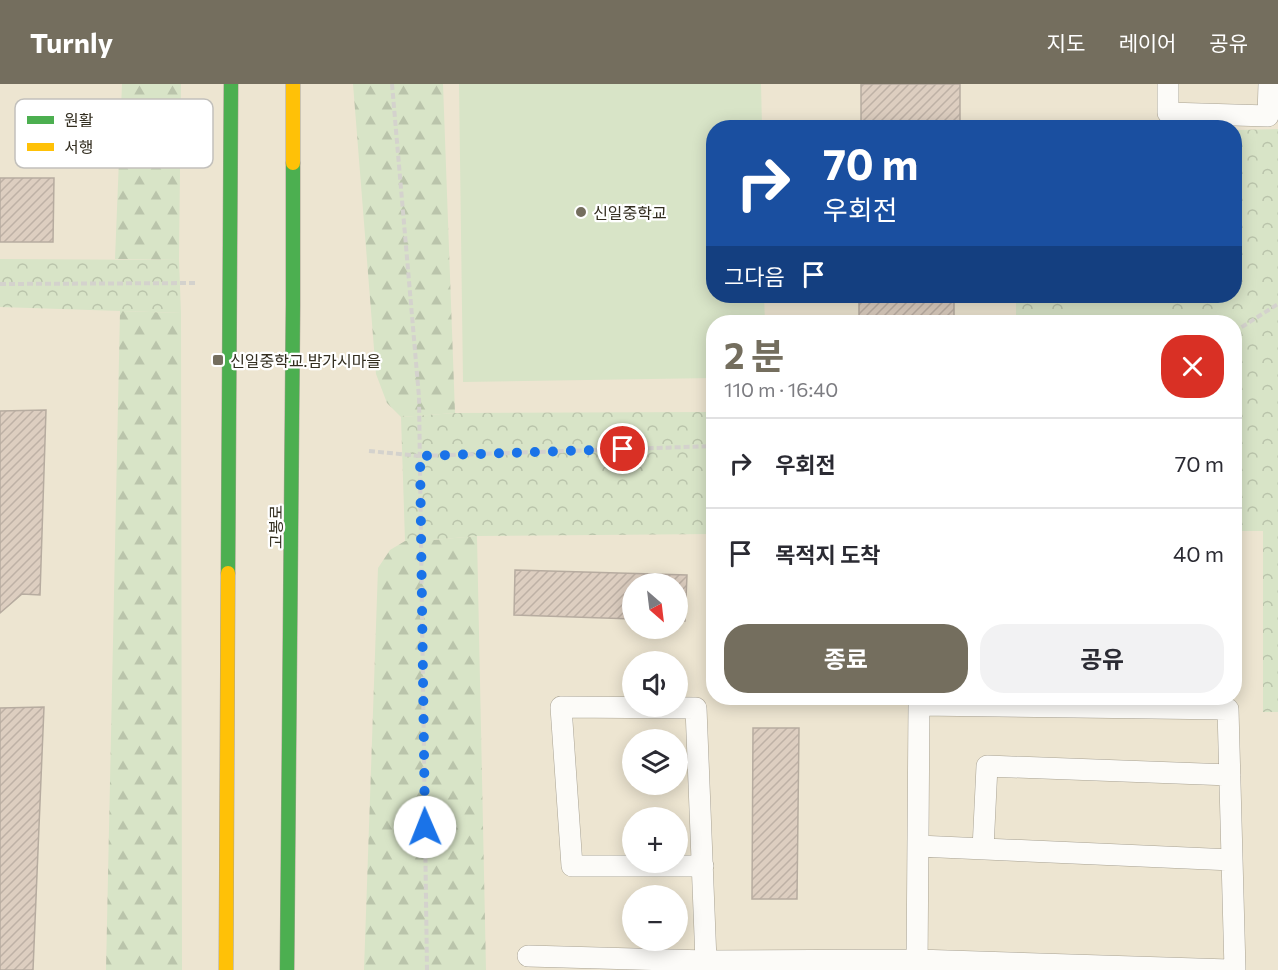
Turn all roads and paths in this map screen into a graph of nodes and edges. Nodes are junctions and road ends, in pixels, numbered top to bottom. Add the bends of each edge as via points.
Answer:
1 (231, 84) edge
2 (293, 84) edge
3 (392, 84) edge
4 (1168, 84) edge
5 (1269, 84) edge
6 (200, 283) dead end
7 (0, 284) edge
8 (1278, 304) edge
9 (1242, 327) edge
10 (706, 446) edge
11 (369, 451) dead end
12 (420, 456) junction
13 (1230, 775) junction
14 (918, 846) junction
15 (982, 849) junction
16 (1232, 860) junction
17 (702, 866) junction
18 (528, 956) dead end
19 (706, 961) junction
20 (917, 965) edge
21 (226, 970) edge
22 (287, 970) edge
23 (427, 970) edge
24 (1229, 970) edge
25 (1235, 970) edge

1 - 21 main road
2 - 22 main road, 고봉로
3 - 12 path via 419,397
4 - 5 lane via 1168,113 1268,116
6 - 7 path
8 - 9 path
10 - 12 path
11 - 12 path
12 - 23 path
13 - 14 lane via 1228,709 919,705
13 - 15 lane via 987,766
13 - 16 lane
14 - 15 lane
14 - 20 lane
15 - 16 lane
16 - 25 lane
17 - 17 lane via 696,708 561,707 573,866
17 - 19 lane
18 - 19 lane
19 - 20 lane
20 - 24 lane

